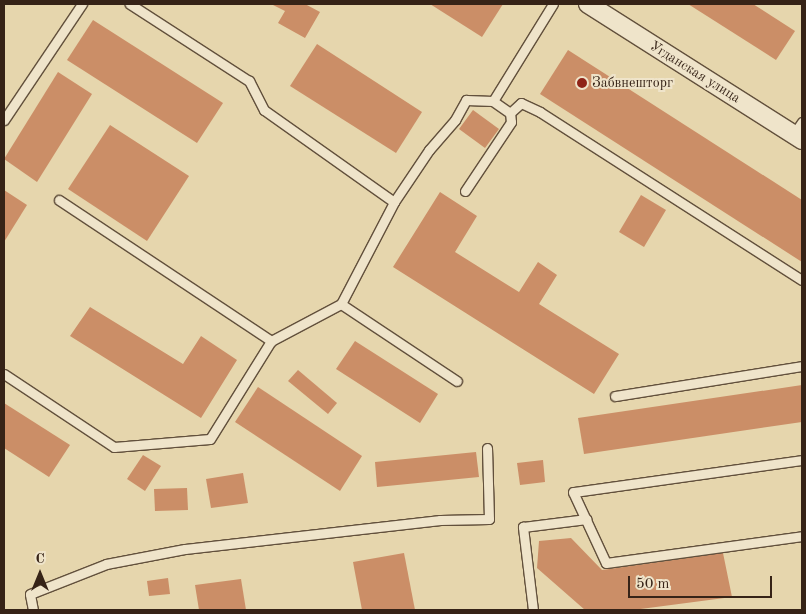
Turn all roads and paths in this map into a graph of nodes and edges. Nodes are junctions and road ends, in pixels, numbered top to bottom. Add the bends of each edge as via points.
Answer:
1 (82, 4) edge
2 (130, 4) edge
3 (553, 4) edge
4 (588, 4) edge
5 (493, 101) junction
6 (510, 113) junction
7 (4, 120) edge
8 (799, 132) edge
9 (465, 191) dead end
10 (59, 200) dead end
11 (394, 202) junction
12 (802, 280) edge
13 (341, 304) junction
14 (271, 341) junction
15 (802, 366) edge
16 (4, 374) edge
17 (457, 381) dead end
18 (615, 396) dead end
19 (488, 448) dead end
20 (802, 460) edge
21 (586, 519) junction
22 (802, 536) edge
23 (34, 610) edge
24 (533, 610) edge

1 - 7 lane
2 - 11 lane via 249,81 264,110
3 - 5 lane
4 - 8 street, Угданская улица
5 - 6 lane
5 - 11 lane via 466,100 455,120 429,150
6 - 9 lane via 511,122
6 - 12 lane via 521,104 540,112
10 - 14 lane
11 - 13 lane
13 - 14 lane
13 - 17 lane
14 - 16 lane via 210,439 114,447
15 - 18 lane
19 - 23 lane via 489,519 440,520 185,549 106,564 30,594
20 - 21 lane via 574,492
21 - 22 lane via 606,563
21 - 24 lane via 523,527

